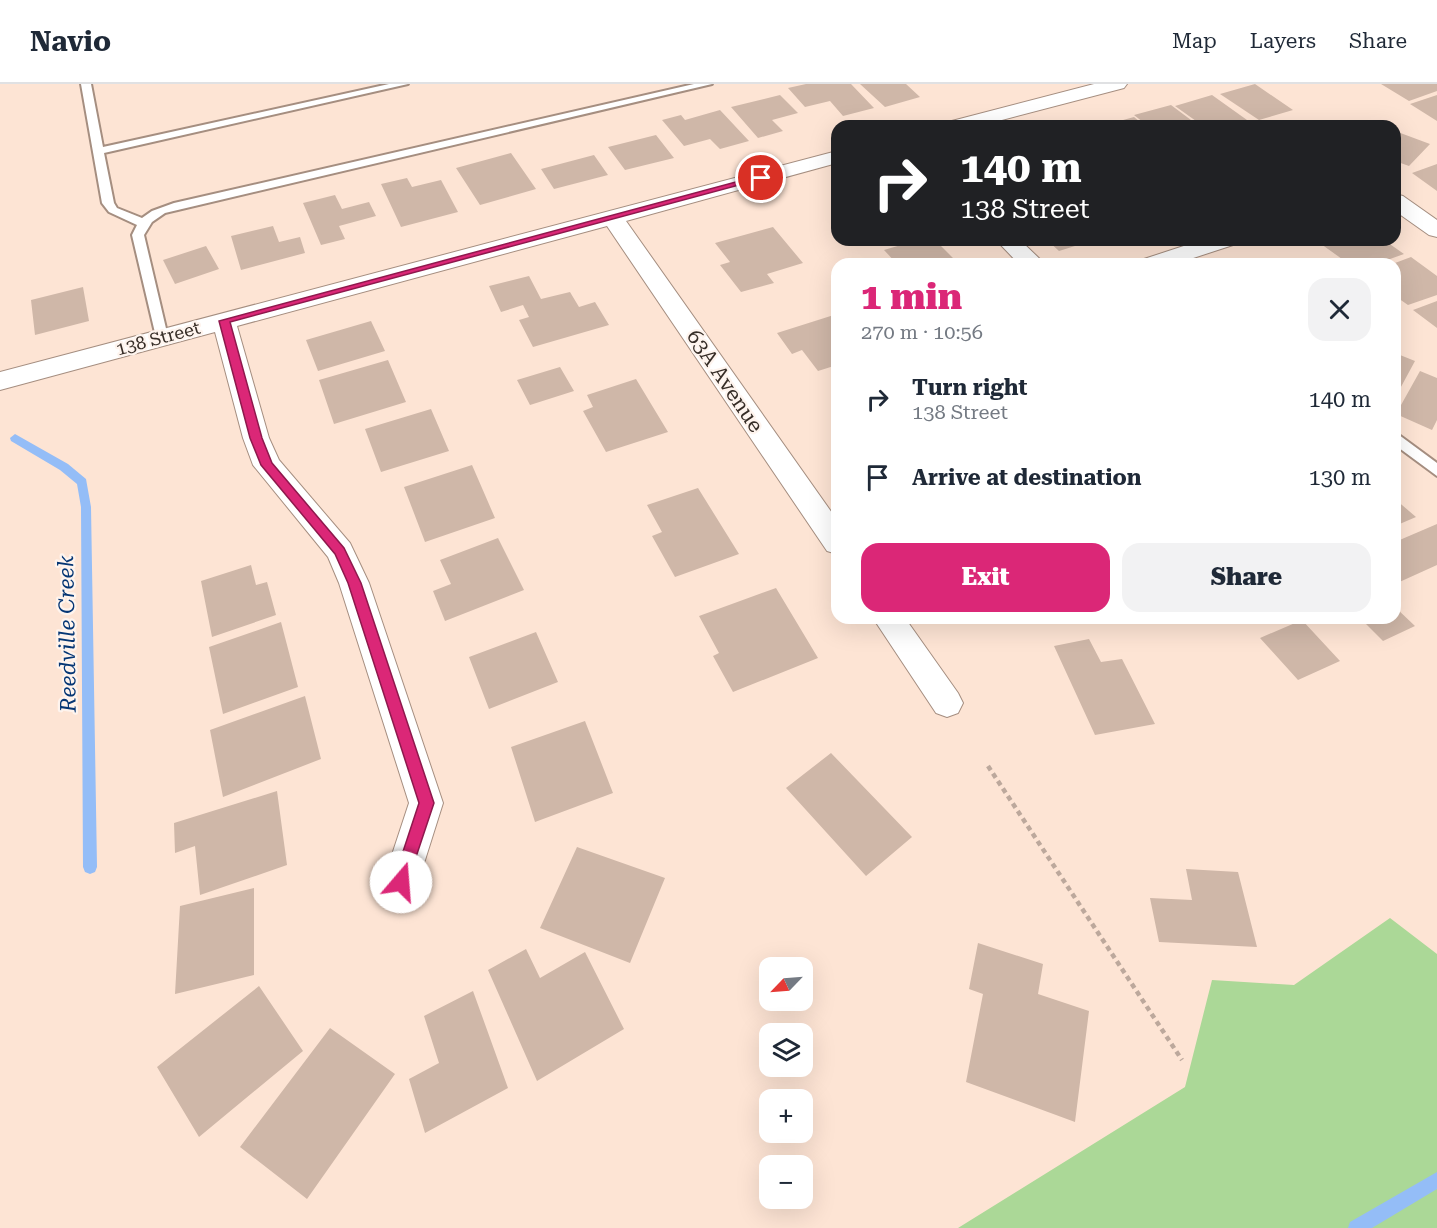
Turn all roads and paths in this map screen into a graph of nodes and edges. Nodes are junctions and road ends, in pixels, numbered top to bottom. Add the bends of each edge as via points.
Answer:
1 (86, 84) edge
2 (403, 84) edge
3 (707, 84) edge
4 (1117, 84) edge
5 (978, 120) edge
6 (98, 151) junction
7 (831, 159) edge
8 (1401, 205) edge
9 (613, 218) junction
10 (143, 223) junction
11 (1437, 230) edge
12 (1014, 246) edge
13 (1207, 246) edge
14 (1026, 258) edge
15 (1170, 258) edge
16 (224, 321) junction
17 (162, 337) junction
18 (0, 381) edge
19 (1401, 441) edge
20 (1437, 471) edge
21 (831, 534) edge
22 (892, 624) edge
23 (947, 703) dead end
24 (988, 766) dead end
25 (401, 882) dead end
26 (1182, 1060) dead end

1 - 6 lane
2 - 6 lane
3 - 10 lane via 174,206 152,214
4 - 5 street
6 - 10 lane via 108,203 113,210
7 - 9 street, 138 Street
8 - 11 street
9 - 16 street, 138 Street
9 - 21 street, 63A Avenue
10 - 17 lane via 138,236
12 - 14 street
13 - 15 street
16 - 17 street, 138 Street
16 - 25 street via 267,465 340,551 354,583 426,803
17 - 18 street, 138 Street
19 - 20 lane
22 - 23 street
24 - 26 path

